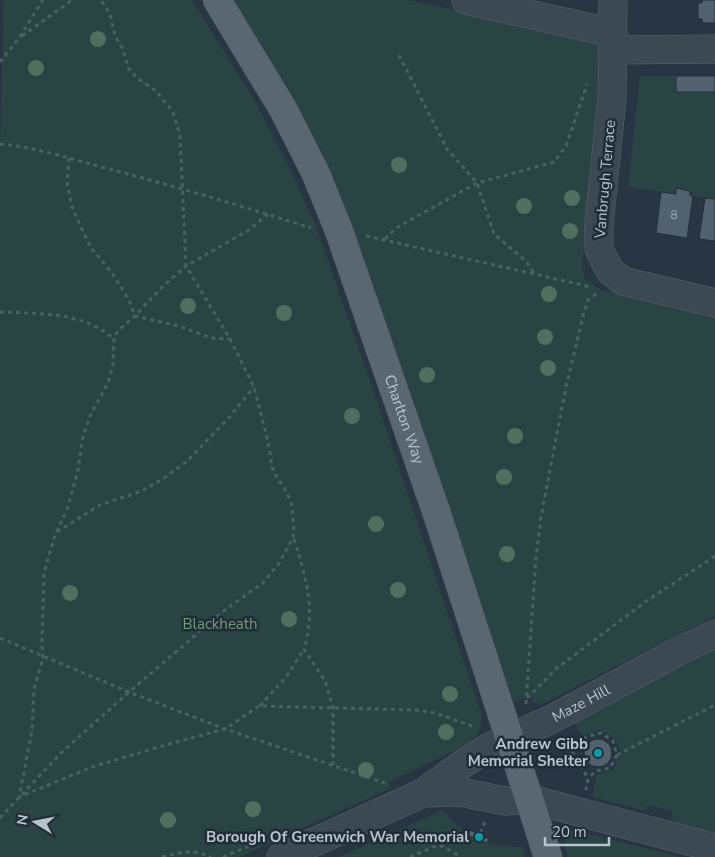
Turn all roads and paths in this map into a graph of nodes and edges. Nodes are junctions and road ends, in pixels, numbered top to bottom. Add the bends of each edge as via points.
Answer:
1 (43, 0) edge
2 (72, 0) edge
3 (101, 0) edge
4 (216, 0) edge
5 (466, 0) edge
6 (613, 0) edge
7 (19, 38) junction
8 (613, 41) junction
9 (715, 49) edge
10 (399, 55) dead end
11 (0, 62) edge
12 (589, 76) dead end
13 (0, 144) edge
14 (69, 158) junction
15 (477, 183) junction
16 (183, 188) junction
17 (268, 214) junction
18 (312, 228) dead end
19 (361, 235) dead end
20 (384, 240) junction
21 (186, 266) junction
22 (534, 273) junction
23 (592, 287) dead end
24 (600, 289) dead end
25 (715, 303) edge
26 (0, 312) edge
27 (135, 316) junction
28 (114, 339) junction
29 (230, 339) junction
30 (254, 387) junction
31 (57, 533) junction
32 (293, 538) junction
33 (715, 556) edge
34 (715, 634) edge
35 (0, 638) edge
36 (304, 648) junction
37 (43, 658) junction
38 (129, 692) junction
39 (527, 698) junction
40 (526, 705) dead end
41 (715, 705) edge
42 (259, 706) junction
43 (333, 708) junction
44 (225, 729) junction
45 (480, 730) dead end
46 (510, 738) junction
47 (617, 755) junction
48 (332, 765) junction
49 (446, 776) junction
50 (390, 785) dead end
51 (423, 793) junction
52 (19, 797) junction
53 (530, 799) junction
54 (0, 818) edge
55 (715, 848) edge
56 (162, 857) edge
57 (211, 857) edge
58 (281, 857) edge
59 (410, 857) edge
60 (461, 857) edge
61 (548, 857) edge

1 - 7 path
2 - 7 path
3 - 16 path via 110,14 128,68 156,91 173,112 180,136
4 - 46 main road, Charlton Way via 283,109 316,174 437,514
5 - 8 street
6 - 8 street, Vanbrugh Terrace
7 - 11 path
8 - 9 street
8 - 25 street, Vanbrugh Terrace via 612,98 598,224 599,250 610,271 623,281
10 - 15 path via 447,149
12 - 15 path via 566,146 554,162
13 - 14 path
14 - 16 path
14 - 27 path via 67,183 72,207 92,249 112,273
15 - 20 path via 396,228
15 - 22 path via 494,234 526,261
16 - 17 path
16 - 21 path
17 - 18 path
17 - 21 path via 248,230
19 - 20 path
20 - 22 path
21 - 27 path
21 - 29 path
22 - 23 path
24 - 39 path via 588,300 583,316 541,517
26 - 28 path via 62,315 105,331
27 - 28 path
27 - 29 path via 179,326 211,338
28 - 31 path via 108,383 90,416 78,470
29 - 30 path
30 - 31 path via 186,462 142,491 100,505
30 - 32 path via 273,471 291,502
31 - 37 path via 44,573
32 - 36 path via 305,572 310,600 310,632
32 - 38 path via 263,583 226,609
33 - 39 path via 648,600 557,668
34 - 46 street, Maze Hill
35 - 37 path
36 - 42 path via 286,677
36 - 43 path via 325,681
37 - 38 path
37 - 52 path via 34,689 32,731
38 - 44 path
38 - 52 path
39 - 40 path
41 - 47 path
42 - 43 path
42 - 44 path
43 - 45 path via 416,710 454,719
43 - 48 path
44 - 48 path
44 - 52 path via 92,767
46 - 49 street, Maze Hill via 488,748
46 - 53 main road, Charlton Way
47 - 47 path via 613,741 601,733 586,737 570,748 588,778 596,771 610,768
48 - 50 path
49 - 51 street, Maze Hill
49 - 53 street via 466,775 508,782
51 - 53 street, Maze Hill via 460,792 505,801
51 - 58 street, Maze Hill
52 - 54 path
53 - 55 street
53 - 61 main road, Charlton Way
56 - 57 path via 184,851 201,852
59 - 60 path via 443,846

